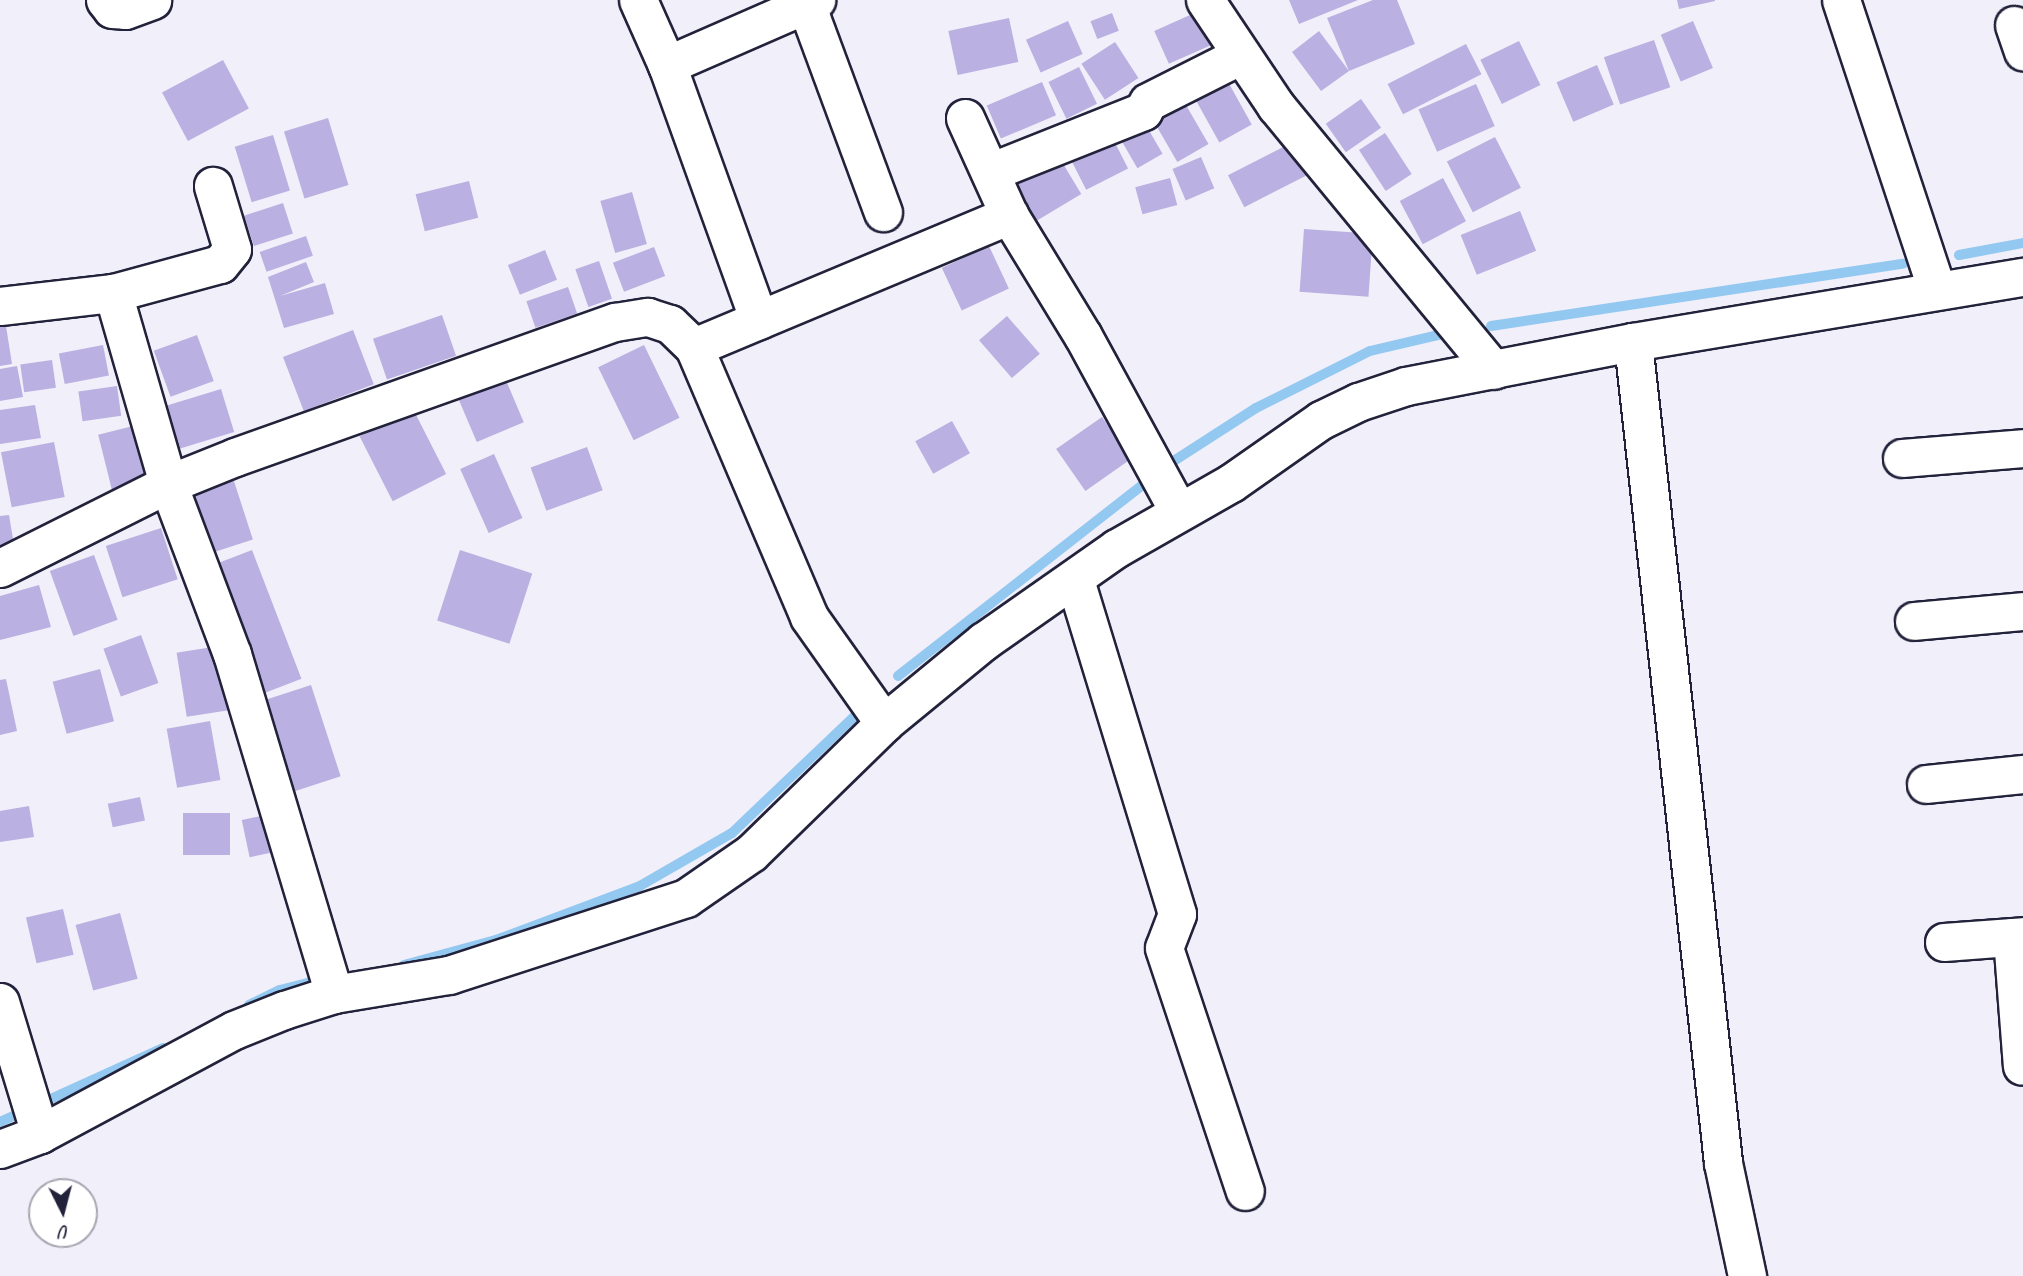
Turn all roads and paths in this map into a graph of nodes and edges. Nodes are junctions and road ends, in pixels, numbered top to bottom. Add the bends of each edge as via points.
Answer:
1 (105, 0) edge
2 (152, 0) edge
3 (638, 0) edge
4 (1205, 0) edge
5 (1840, 0) edge
6 (811, 2) edge
7 (1241, 55) junction
8 (667, 65) junction
9 (965, 118) dead end
10 (990, 172) junction
11 (213, 186) dead end
12 (883, 212) dead end
13 (1009, 215) junction
14 (2023, 277) edge
15 (1936, 288) junction
16 (113, 293) junction
17 (0, 306) edge
18 (759, 320) junction
19 (1633, 342) junction
20 (694, 347) junction
21 (1494, 370) junction
22 (2023, 447) edge
23 (1902, 458) dead end
24 (168, 484) junction
25 (1173, 503) junction
26 (0, 568) edge
27 (1074, 580) junction
28 (2023, 611) edge
29 (1914, 621) dead end
30 (884, 723) junction
31 (2023, 774) edge
32 (1926, 784) dead end
33 (2017, 936) edge
34 (1944, 942) dead end
35 (331, 982) junction
36 (0, 1002) edge
37 (2022, 1066) edge
38 (35, 1116) junction
39 (0, 1150) edge
40 (1245, 1191) dead end
41 (1747, 1276) edge

1 - 2 street via 112,9 125,10
3 - 8 street
4 - 7 street
5 - 15 street
6 - 8 street
6 - 12 street
7 - 10 street via 1148,102 1143,111
7 - 21 street via 1276,106
8 - 18 street
9 - 10 street
10 - 13 street
11 - 16 street via 230,238 227,259
13 - 18 street
13 - 25 street via 1083,336
14 - 15 street
15 - 19 street
16 - 17 street
16 - 24 street
18 - 20 street
19 - 21 street
19 - 41 street via 1723,1163
20 - 24 street via 670,324 648,317 627,318
20 - 30 street via 808,617
21 - 25 street via 1406,386 1358,402 1321,420 1231,483
22 - 23 street
24 - 26 street
24 - 35 street via 232,654
25 - 27 street
27 - 30 street via 984,641
27 - 40 street via 1177,914 1164,948
28 - 29 street
30 - 35 street via 751,853 686,898 449,975
31 - 32 street
33 - 34 street
33 - 37 street
35 - 38 street via 234,1030
36 - 38 street
38 - 39 street

